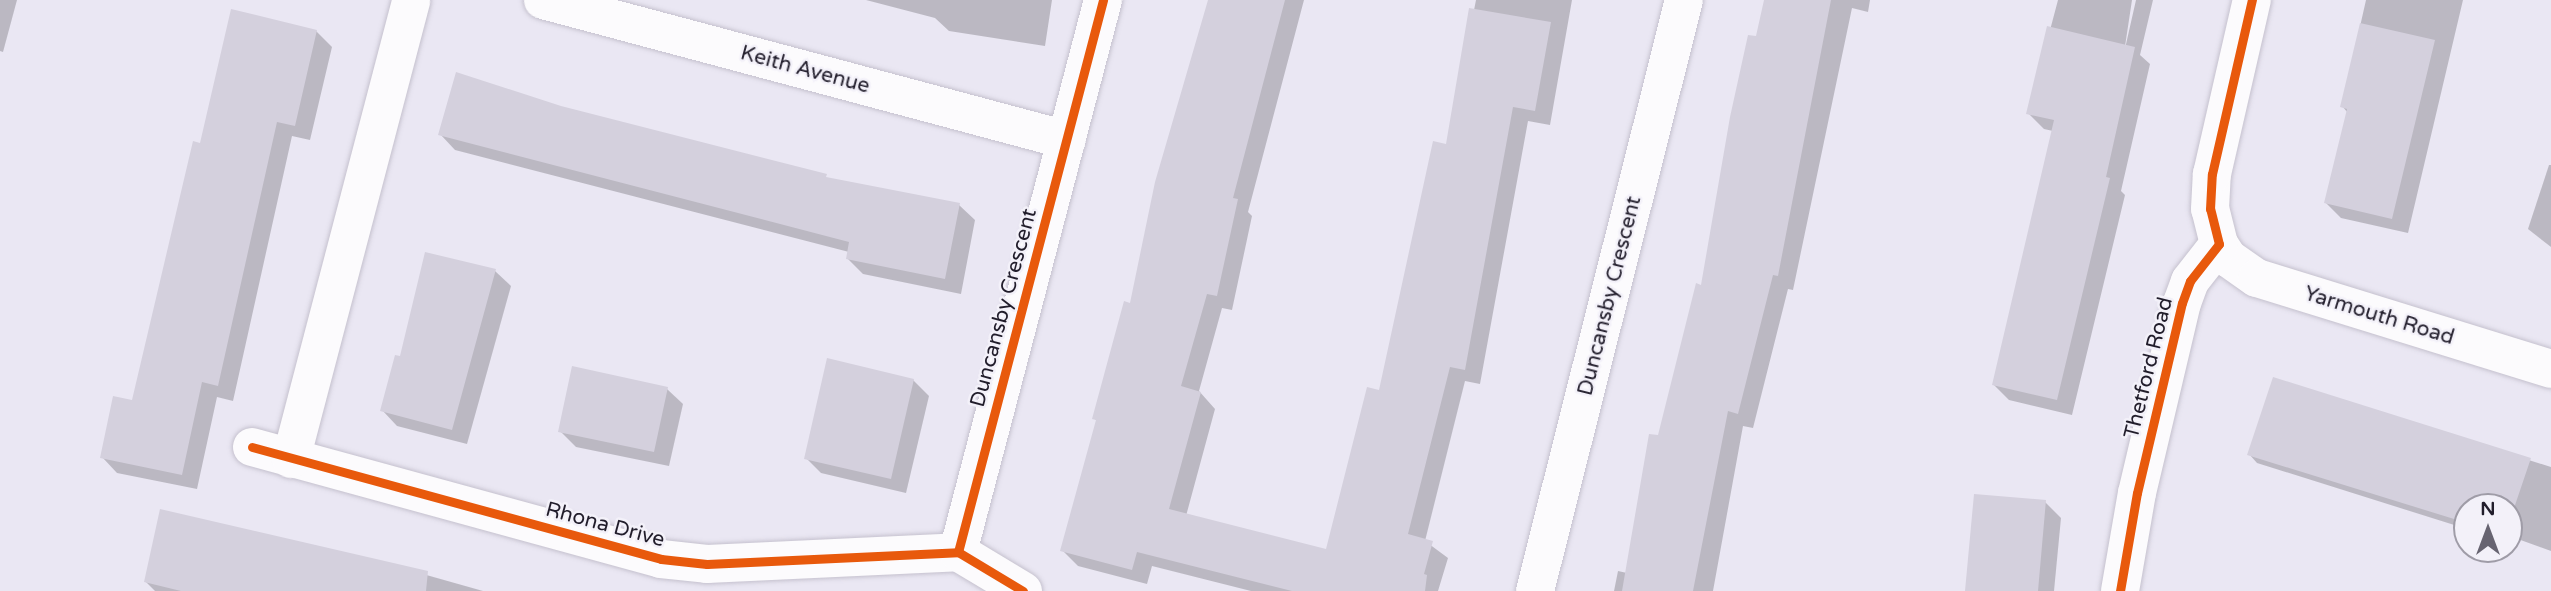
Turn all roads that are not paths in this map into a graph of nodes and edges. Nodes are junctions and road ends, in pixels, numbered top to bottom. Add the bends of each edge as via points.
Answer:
1 (411, 0) edge
2 (543, 0) edge
3 (1103, 0) edge
4 (1685, 0) edge
5 (2252, 0) edge
6 (1067, 140) junction
7 (2219, 244) junction
8 (2551, 369) edge
9 (252, 447) dead end
10 (291, 459) junction
11 (958, 552) junction
12 (1023, 591) edge
13 (1535, 591) edge
14 (2120, 591) edge

1 - 10 street
2 - 6 street, Keith Avenue
3 - 6 street, Duncansby Crescent
4 - 13 street, Duncansby Crescent
5 - 7 street via 2213,174 2210,209
6 - 11 street, Duncansby Crescent
7 - 8 street, Yarmouth Road via 2228,258 2257,278
7 - 14 street, Thetford Road via 2190,281 2182,303 2137,493
9 - 10 street, Rhona Drive
10 - 11 street, Rhona Drive via 661,559 707,564
11 - 12 street

